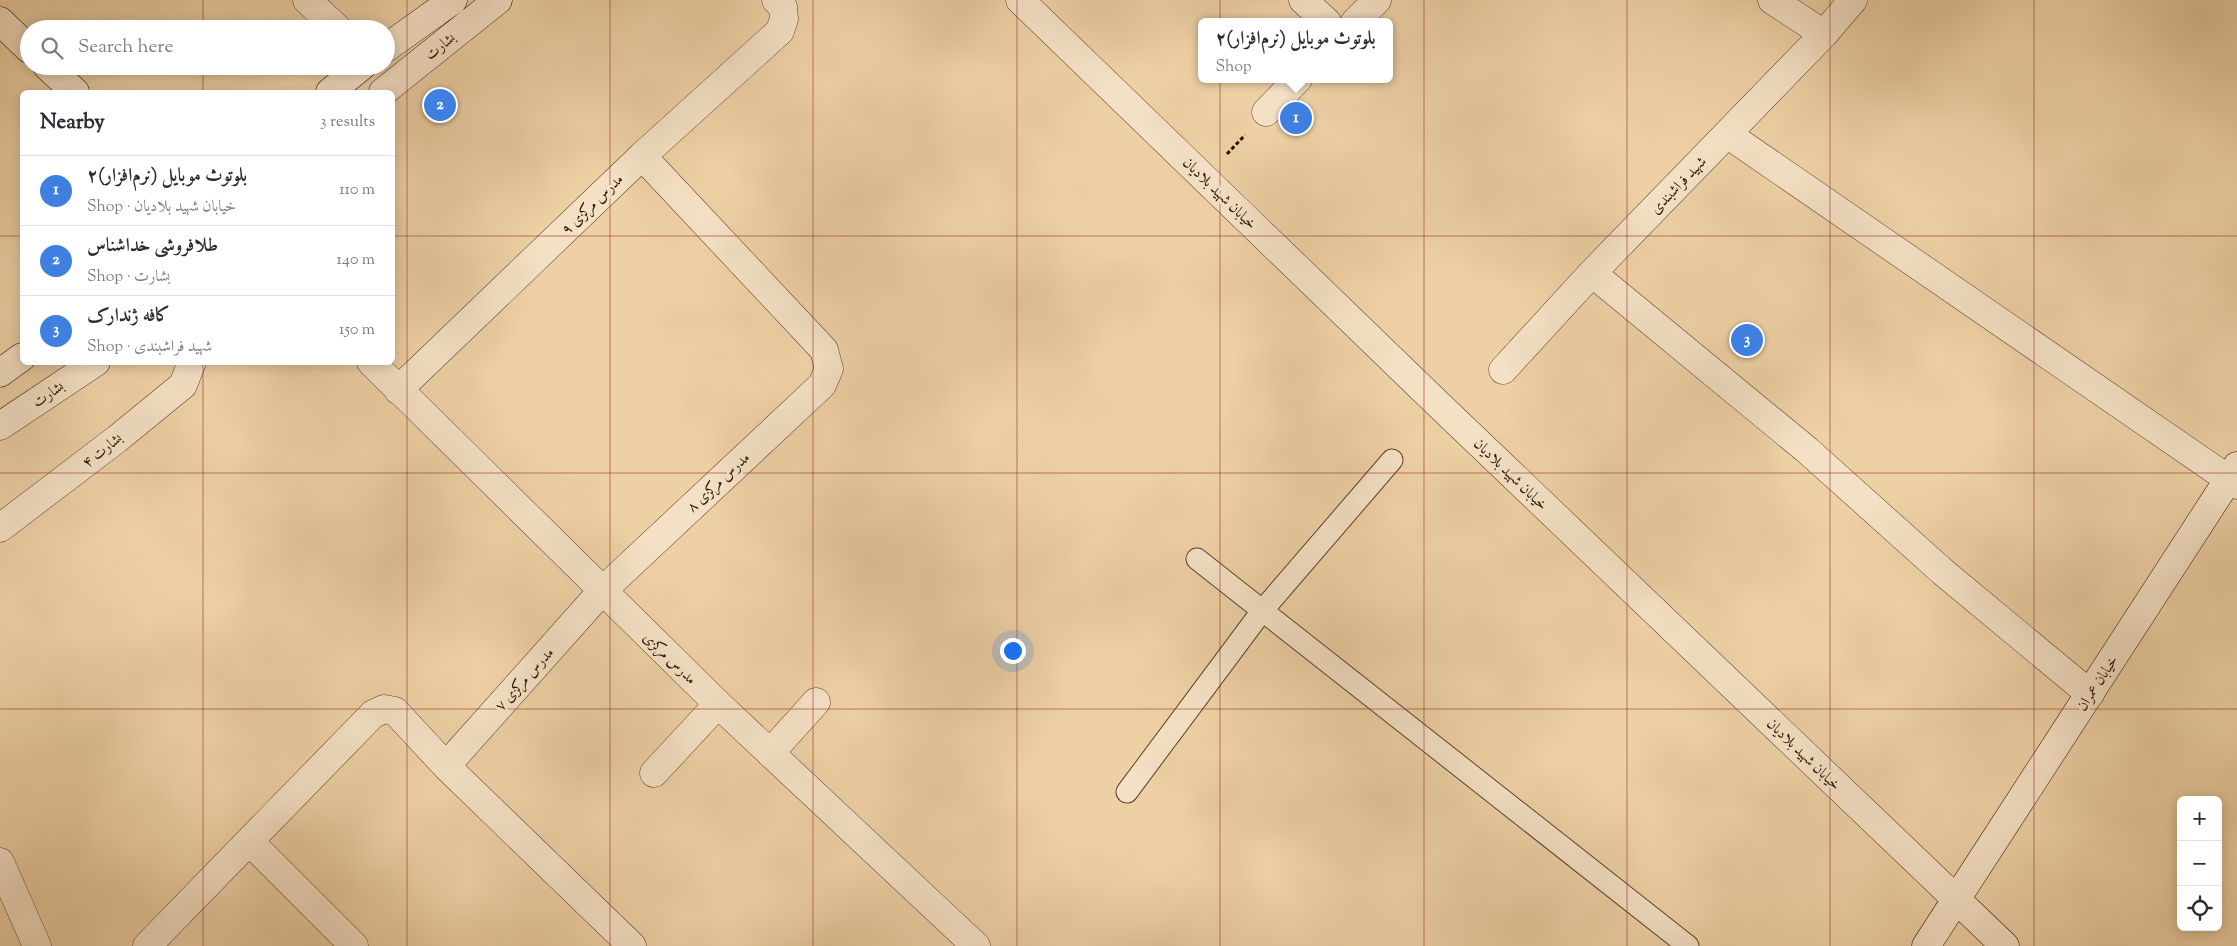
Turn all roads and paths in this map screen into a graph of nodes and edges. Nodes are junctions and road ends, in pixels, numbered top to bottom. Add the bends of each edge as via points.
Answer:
1 (307, 0) edge
2 (453, 0) edge
3 (498, 0) edge
4 (1020, 0) edge
5 (1303, 0) edge
6 (1377, 0) edge
7 (1772, 0) edge
8 (1852, 0) edge
9 (780, 9) edge
10 (1323, 18) edge
11 (1359, 18) edge
12 (328, 20) edge
13 (0, 21) edge
14 (1824, 34) junction
15 (20, 40) edge
16 (395, 42) edge
17 (57, 75) edge
18 (351, 75) edge
19 (1294, 83) edge
20 (73, 90) edge
21 (332, 90) edge
22 (386, 90) edge
23 (1266, 112) joint
24 (1727, 134) junction
25 (642, 156) junction
26 (1204, 178) junction
27 (1592, 273) junction
28 (20, 358) edge
29 (92, 365) edge
30 (191, 365) edge
31 (374, 365) edge
32 (1503, 370) dead end
33 (0, 373) edge
34 (398, 390) junction
35 (0, 426) edge
36 (1392, 460) dead end
37 (2234, 477) edge
38 (0, 528) edge
39 (1197, 560) dead end
40 (602, 591) junction
41 (1262, 611) junction
42 (2090, 694) junction
43 (816, 702) dead end
44 (718, 704) junction
45 (770, 753) junction
46 (446, 766) junction
47 (654, 773) dead end
48 (1127, 792) dead end
49 (250, 842) junction
50 (0, 862) edge
51 (1957, 900) junction
52 (37, 946) edge
53 (147, 946) edge
54 (354, 946) edge
55 (632, 946) edge
56 (976, 946) edge
57 (1688, 946) edge
58 (1926, 946) edge
59 (2005, 946) edge

1 - 12 street
2 - 16 street, بشارت
3 - 22 street, بشارت
4 - 26 street, خیابان شهید بلادیان
5 - 10 street
6 - 11 street
7 - 14 street
8 - 14 street, شهید فراشبندی
9 - 25 street, مدرس مرکزی ۹ via 780,32
13 - 15 street
14 - 24 street, شهید فراشبندی
17 - 20 street
18 - 21 street
19 - 23 street
23 - 26 path
24 - 27 street, شهید فراشبندی
24 - 37 street
25 - 34 street, مدرس مرکزی ۹
25 - 40 street, مدرس مرکزی ۸ via 824,350 829,369 822,385
26 - 51 street, خیابان شهید بلادیان
27 - 32 street, شهید فراشبندی
27 - 42 street via 1807,450 1943,572
28 - 33 street
29 - 35 street, بشارت
30 - 38 street, بشارت ۴ via 183,385
31 - 34 street, مدرس مرکزی
34 - 40 street, مدرس مرکزی
36 - 41 lane
37 - 42 street, خیابان عمران
39 - 41 lane
40 - 44 street, مدرس مرکزی
40 - 46 street, مدرس مرکزی ۷
41 - 48 lane
41 - 57 lane
42 - 51 street, خیابان عمران
43 - 45 street
44 - 45 street, مدرس مرکزی
44 - 47 street
45 - 56 street, مدرس مرکزی
46 - 49 street via 395,711 384,709 373,714
46 - 55 street
49 - 53 street
49 - 54 street
50 - 52 street
51 - 58 street, خیابان عمران
51 - 59 street, خیابان شهید بلادیان

